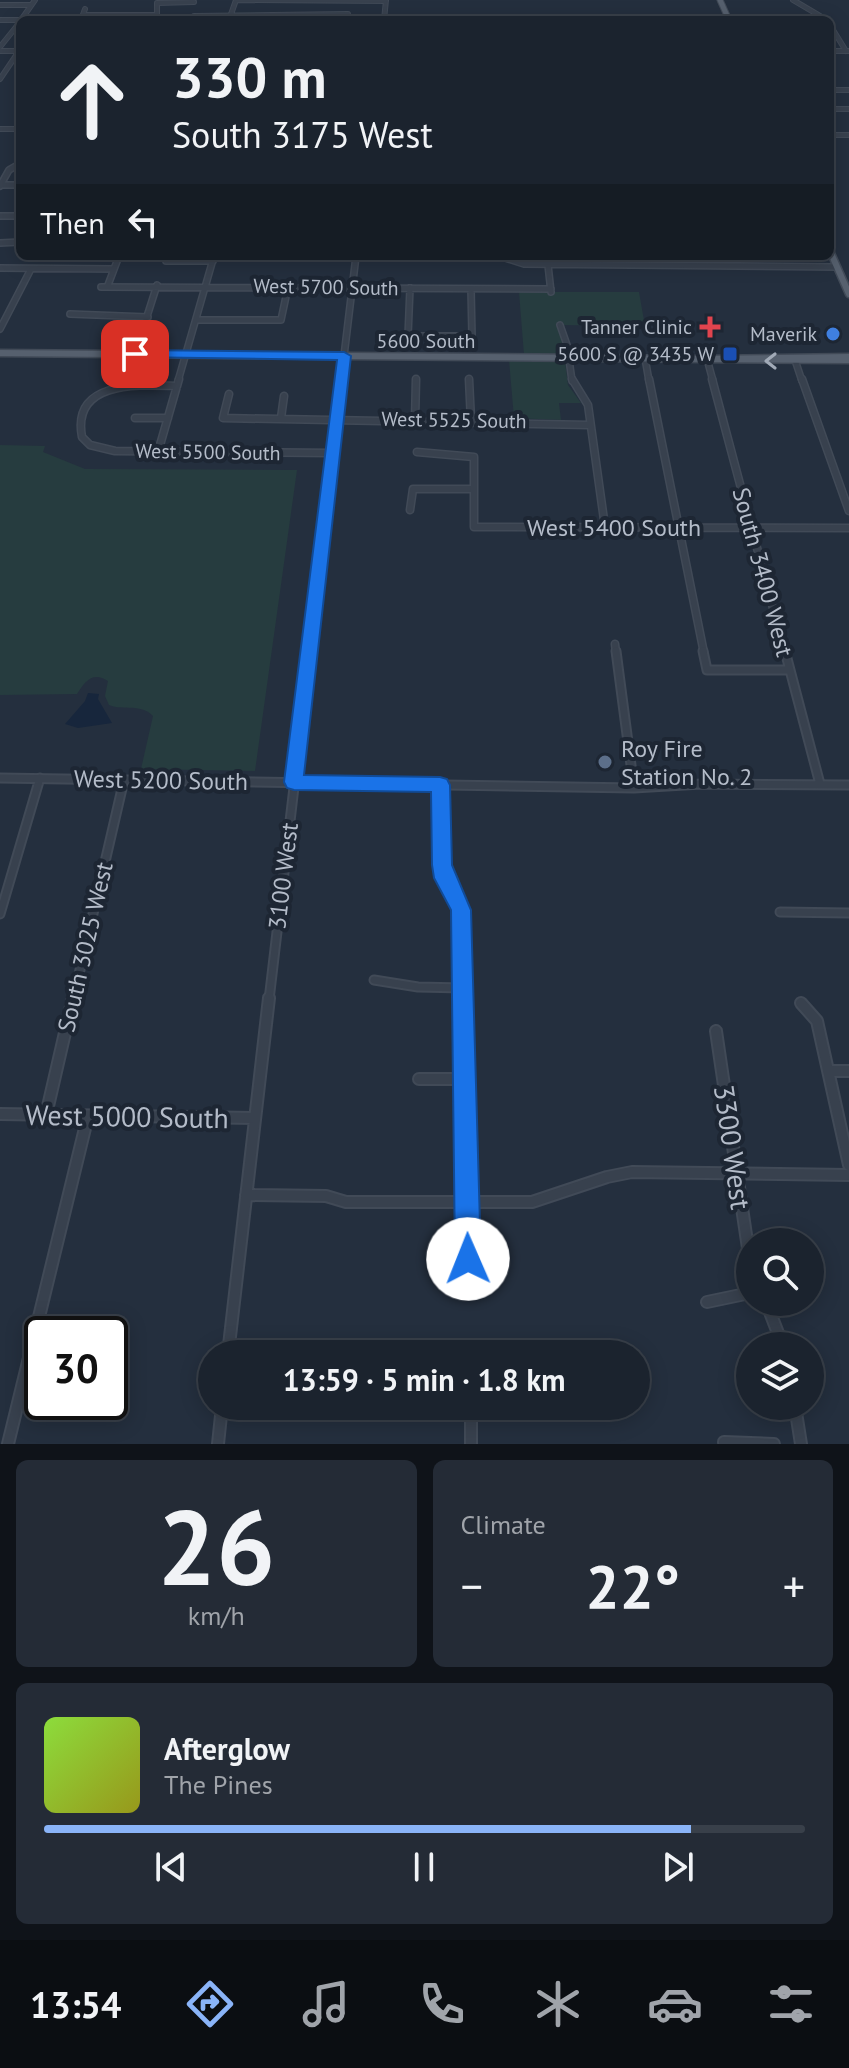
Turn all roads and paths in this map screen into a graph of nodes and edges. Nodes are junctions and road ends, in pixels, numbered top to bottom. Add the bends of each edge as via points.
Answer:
1 (35, 0) edge
2 (236, 0) edge
3 (287, 0) edge
4 (793, 0) edge
5 (193, 1) edge
6 (350, 1) edge
7 (386, 1) edge
8 (0, 5) edge
9 (31, 5) junction
10 (85, 9) dead end
11 (123, 9) dead end
12 (232, 13) junction
13 (268, 13) junction
14 (311, 14) joint
15 (348, 14) joint
16 (120, 15) junction
17 (23, 16) edge
18 (82, 16) edge
19 (101, 16) edge
20 (209, 16) edge
21 (231, 16) edge
22 (267, 16) edge
23 (823, 16) edge
24 (16, 27) edge
25 (834, 32) edge
26 (839, 41) junction
27 (849, 41) edge
28 (0, 49) edge
29 (847, 51) edge
30 (16, 55) edge
31 (0, 79) edge
32 (16, 166) edge
33 (0, 185) edge
34 (117, 260) edge
35 (190, 260) edge
36 (214, 260) edge
37 (356, 260) edge
38 (509, 260) edge
39 (547, 260) edge
40 (834, 260) edge
41 (166, 261) dead end
42 (548, 265) junction
43 (837, 267) junction
44 (0, 268) edge
45 (31, 269) junction
46 (114, 269) junction
47 (108, 285) junction
48 (157, 285) junction
49 (206, 286) junction
50 (101, 287) dead end
51 (288, 287) junction
52 (353, 287) junction
53 (410, 288) junction
54 (471, 289) junction
55 (849, 293) edge
56 (70, 314) dead end
57 (148, 317) junction
58 (196, 320) junction
59 (560, 325) dead end
60 (0, 329) edge
61 (0, 353) edge
62 (135, 354) junction
63 (186, 355) junction
64 (344, 356) junction
65 (569, 358) junction
66 (645, 358) junction
67 (707, 359) junction
68 (849, 359) edge
69 (795, 360) junction
70 (416, 379) dead end
71 (469, 379) dead end
72 (177, 386) junction
73 (229, 394) dead end
74 (284, 396) dead end
75 (135, 418) dead end
76 (168, 418) junction
77 (281, 418) junction
78 (337, 419) junction
79 (415, 421) junction
80 (471, 421) junction
81 (590, 425) junction
82 (158, 452) junction
83 (417, 452) dead end
84 (333, 453) junction
85 (474, 489) junction
86 (410, 510) dead end
87 (849, 511) edge
88 (678, 526) junction
89 (605, 527) junction
90 (751, 527) junction
91 (849, 528) edge
92 (615, 644) dead end
93 (789, 670) junction
94 (0, 778) edge
95 (40, 778) junction
96 (124, 780) junction
97 (294, 782) junction
98 (820, 784) junction
99 (440, 785) junction
100 (849, 785) edge
101 (634, 788) junction
102 (780, 912) dead end
103 (849, 913) edge
104 (0, 914) edge
105 (374, 980) dead end
106 (463, 988) junction
107 (801, 1003) dead end
108 (716, 1031) dead end
109 (828, 1071) junction
110 (849, 1071) edge
111 (419, 1079) dead end
112 (465, 1079) junction
113 (0, 1114) edge
114 (46, 1115) junction
115 (88, 1116) junction
116 (255, 1118) junction
117 (849, 1165) edge
118 (736, 1173) junction
119 (849, 1175) edge
120 (246, 1195) junction
121 (467, 1202) junction
122 (745, 1228) edge
123 (468, 1259) dead end
124 (736, 1296) edge
125 (707, 1302) dead end
126 (230, 1340) edge
127 (221, 1420) edge
128 (471, 1420) edge
129 (797, 1420) edge
130 (724, 1442) edge
131 (8, 1444) edge
132 (218, 1444) edge
133 (471, 1444) edge
134 (774, 1444) edge
135 (801, 1444) edge

1 - 9 street
2 - 3 street
2 - 12 street
3 - 6 street
4 - 23 street
5 - 16 street via 157,3 157,15
6 - 7 street
6 - 15 street
8 - 9 street
9 - 17 street
10 - 18 street
11 - 16 street
12 - 13 street
12 - 20 street
12 - 21 street
13 - 14 street
13 - 22 street
14 - 15 street
16 - 19 street
24 - 28 street
25 - 26 street
26 - 27 street
26 - 29 street
30 - 31 street
32 - 33 street
34 - 46 street
35 - 41 street
36 - 49 street
37 - 52 street, 3100 West
38 - 42 street
39 - 42 street
40 - 43 main road
42 - 43 street
42 - 54 street, West 5700 South via 551,291
43 - 55 main road
44 - 45 street
45 - 46 street
45 - 60 street
46 - 47 street
47 - 48 street, West 5700 South
47 - 50 street, West 5700 South
48 - 49 street, West 5700 South
48 - 57 street
49 - 51 street, West 5700 South
49 - 58 street
51 - 52 street, West 5700 South
51 - 58 street via 281,320
52 - 53 street, West 5700 South
52 - 64 street, 3100 West
53 - 54 street, West 5700 South
53 - 54 street via 408,336 472,336
56 - 57 street
57 - 62 street
58 - 63 street
59 - 65 street
61 - 62 main road, 5600 South
62 - 63 main road, 5600 South
63 - 64 main road, 5600 South
63 - 72 street
64 - 65 main road, 5600 South
64 - 78 street, 3100 West
65 - 66 main road, 5600 South
65 - 81 street via 572,382 588,405
66 - 67 main road, 5600 South
66 - 88 street
67 - 68 main road, 5600 South
69 -> 67 main road, 5600 South
67 - 90 street, South 3400 West
68 - 69 main road, 5600 South
69 - 87 street
70 - 79 street
71 - 80 street
72 - 76 street
72 - 82 street, West 5500 South via 108,390 86,408 79,427 85,442 103,450
73 - 77 street, West 5525 South via 223,418
74 - 77 street
75 - 76 street
76 - 82 street
77 - 78 street, West 5525 South
78 - 79 street, West 5525 South
78 - 84 street, 3100 West
79 - 80 street, West 5525 South
80 - 81 street, West 5525 South
81 - 89 street
82 - 84 street, West 5500 South
83 - 85 street via 474,457
84 - 97 street, 3100 West
85 - 86 street via 413,489
85 - 89 street, West 5400 South via 474,527
88 - 89 street, West 5400 South
88 - 90 street, West 5400 South
88 - 93 street via 707,670
90 - 91 street, West 5400 South
90 - 93 street, South 3400 West
92 - 101 street
93 - 98 street, South 3400 West
94 - 95 street, West 5200 South
95 - 96 street, West 5200 South
95 - 104 street
96 - 97 street, West 5200 South
96 - 114 street, South 3025 West
97 - 99 street, West 5200 South
97 - 116 street, 3100 West
98 - 100 street, West 5200 South
98 - 101 street, West 5200 South
99 - 101 street, West 5200 South
99 - 106 street via 442,865 461,910
102 - 103 street
105 - 106 street
106 - 112 street
107 - 109 street via 817,1021
108 - 118 street, 3300 West
109 - 110 street
109 - 117 street
111 - 112 street
112 - 121 street
113 - 114 street, West 5000 South
114 - 115 street, West 5000 South
115 - 116 street, West 5000 South
115 - 131 street
116 - 120 street, 3100 West
118 - 119 street
118 - 121 street via 632,1172 553,1199
118 - 122 street, 3300 West
120 - 121 street
120 - 126 street, 3100 West
121 - 123 street
124 - 125 street
127 - 132 street
128 - 133 street
129 - 135 street
130 - 134 street

